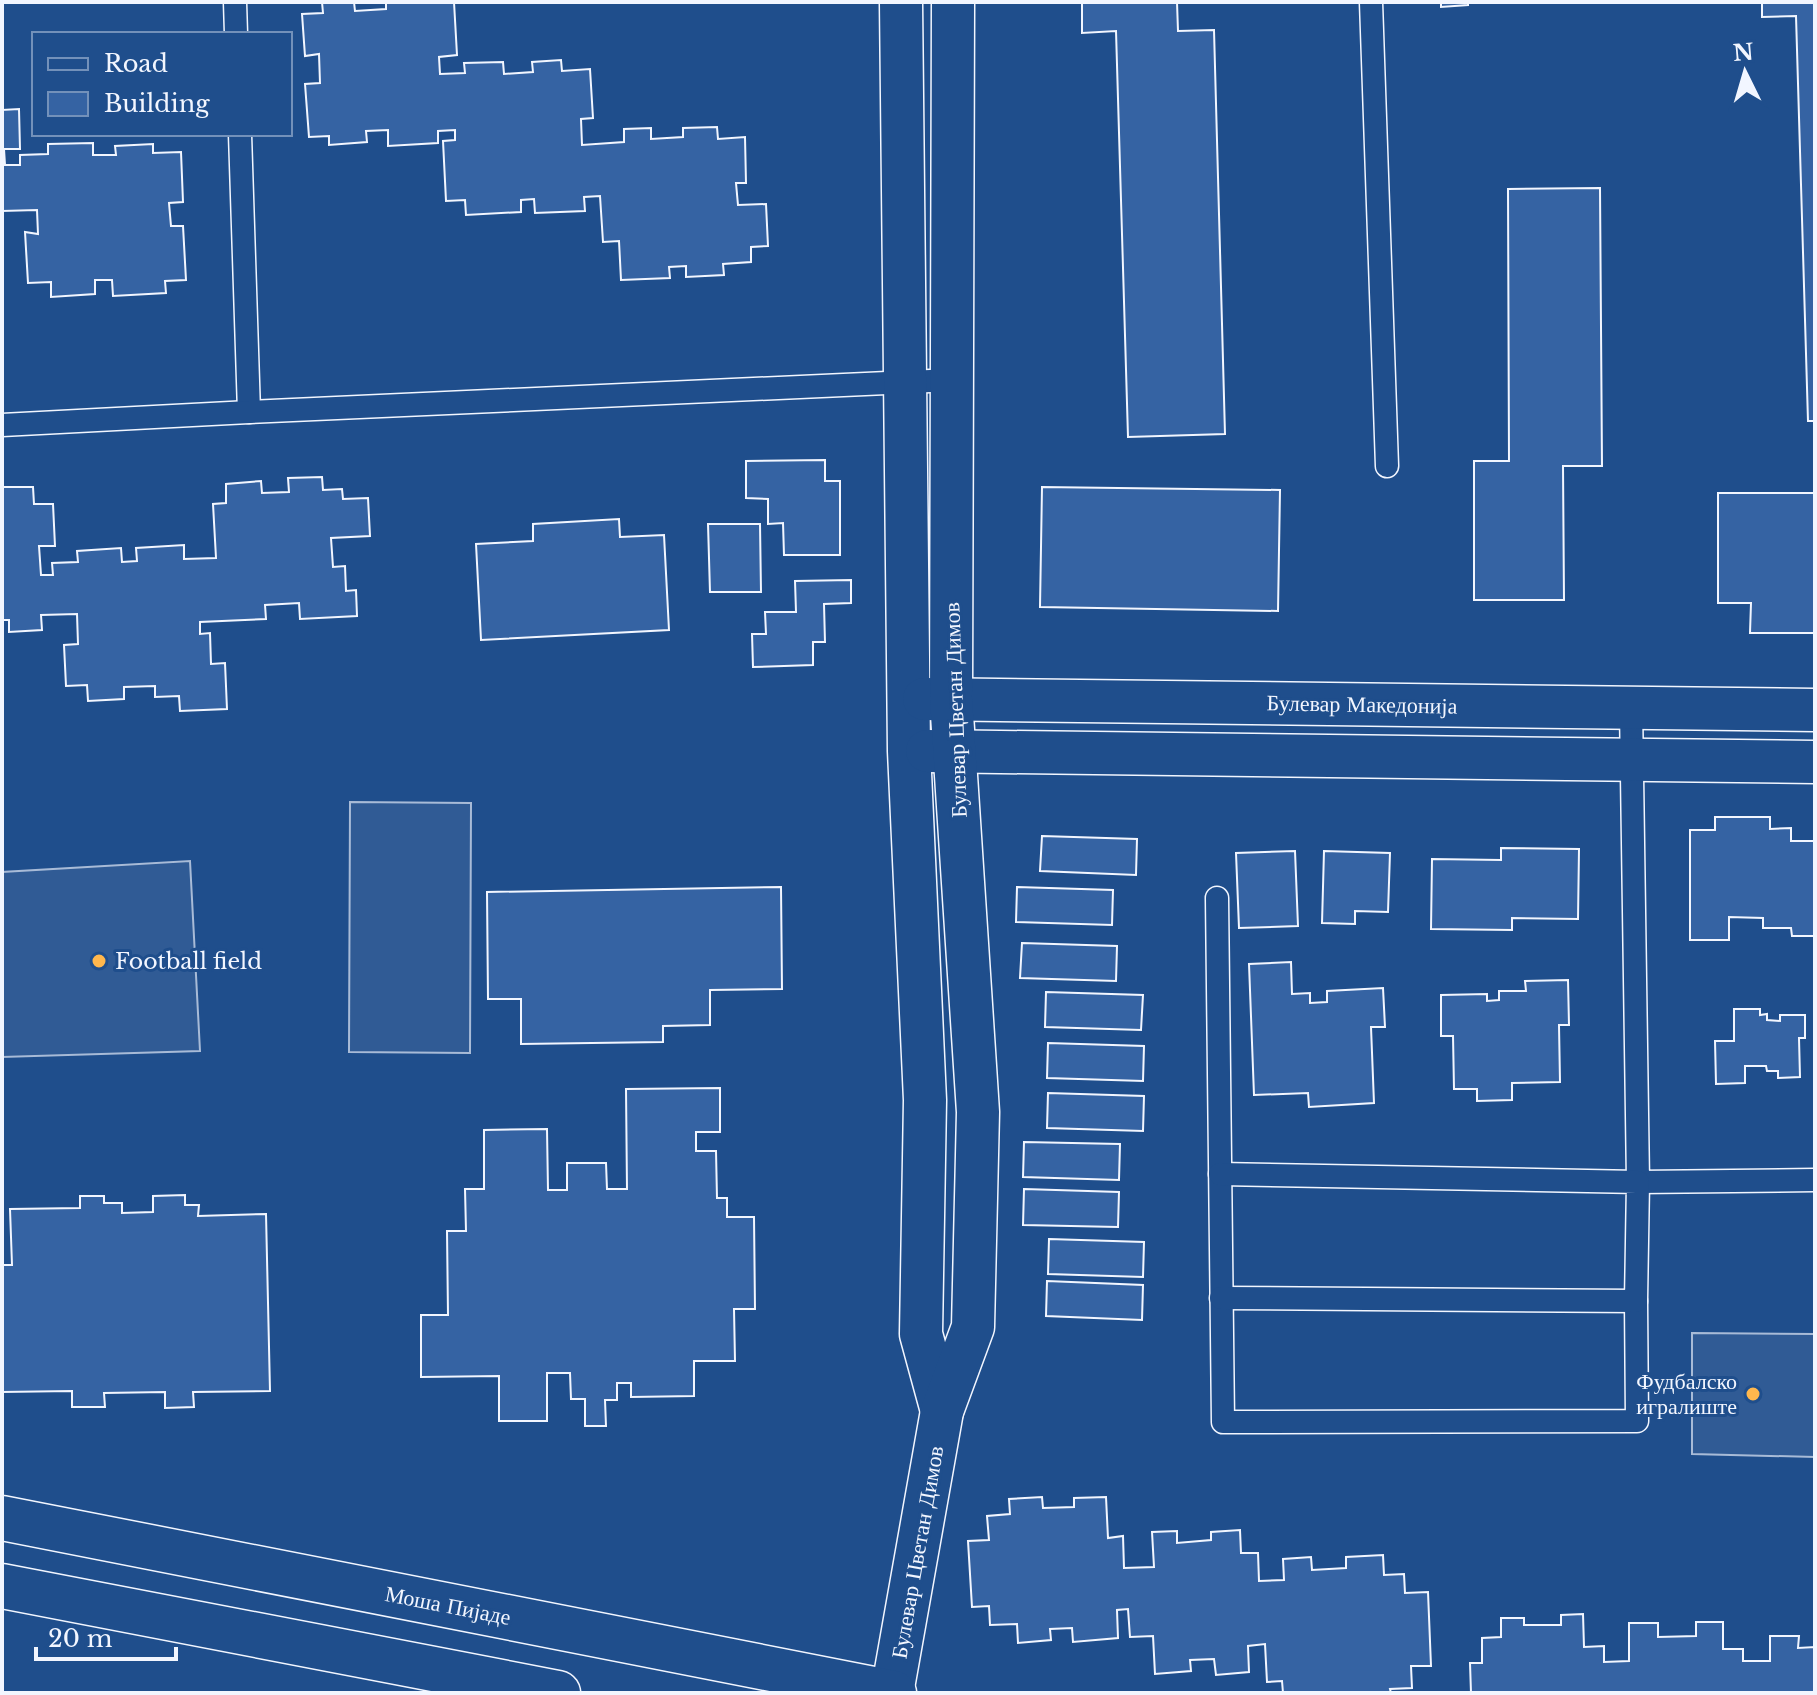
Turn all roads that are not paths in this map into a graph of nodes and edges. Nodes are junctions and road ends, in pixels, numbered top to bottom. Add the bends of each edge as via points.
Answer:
1 (235, 2) edge
2 (901, 2) edge
3 (953, 2) edge
4 (1371, 2) edge
5 (236, 32) edge
6 (240, 136) edge
7 (952, 380) junction
8 (905, 383) junction
9 (249, 412) junction
10 (2, 425) edge
11 (1387, 466) dead end
12 (908, 698) junction
13 (951, 699) junction
14 (1631, 707) junction
15 (1815, 710) edge
16 (909, 751) junction
17 (954, 751) junction
18 (1631, 760) junction
19 (1815, 762) edge
20 (1217, 898) dead end
21 (1220, 1174) junction
22 (1815, 1180) edge
23 (1638, 1182) junction
24 (1221, 1298) junction
25 (1636, 1301) junction
26 (942, 1411) junction
27 (2, 1518) edge
28 (2, 1586) edge
29 (558, 1693) edge
30 (892, 1693) edge

1 - 5 lane
2 - 8 street, Булевар Цветан Димов
3 - 7 street, Булевар Цветан Димов
4 - 11 lane
6 - 9 lane
7 - 8 lane
7 - 13 street, Булевар Цветан Димов
8 - 9 lane
8 - 12 street, Булевар Цветан Димов
9 - 10 lane
12 - 13 street, Булевар Македонија
12 - 16 street, Булевар Цветан Димов
13 - 14 street, Булевар Македонија
13 - 17 street, Булевар Цветан Димов
14 - 15 street, Булевар Македонија
14 - 18 lane
16 - 17 street
16 - 26 street, Булевар Цветан Димов via 925,1100 921,1334
17 - 18 street
17 - 26 street, Булевар Цветан Димов via 978,1112 973,1327
18 - 19 street
18 - 23 lane
20 - 21 lane
21 - 23 lane
21 - 24 lane
22 - 23 lane
23 - 25 lane
24 - 25 lane
24 - 25 lane via 1223,1422 1637,1421
26 - 30 street, Булевар Цветан Димов
27 - 30 main road, Моша Пијаде
28 - 29 main road

